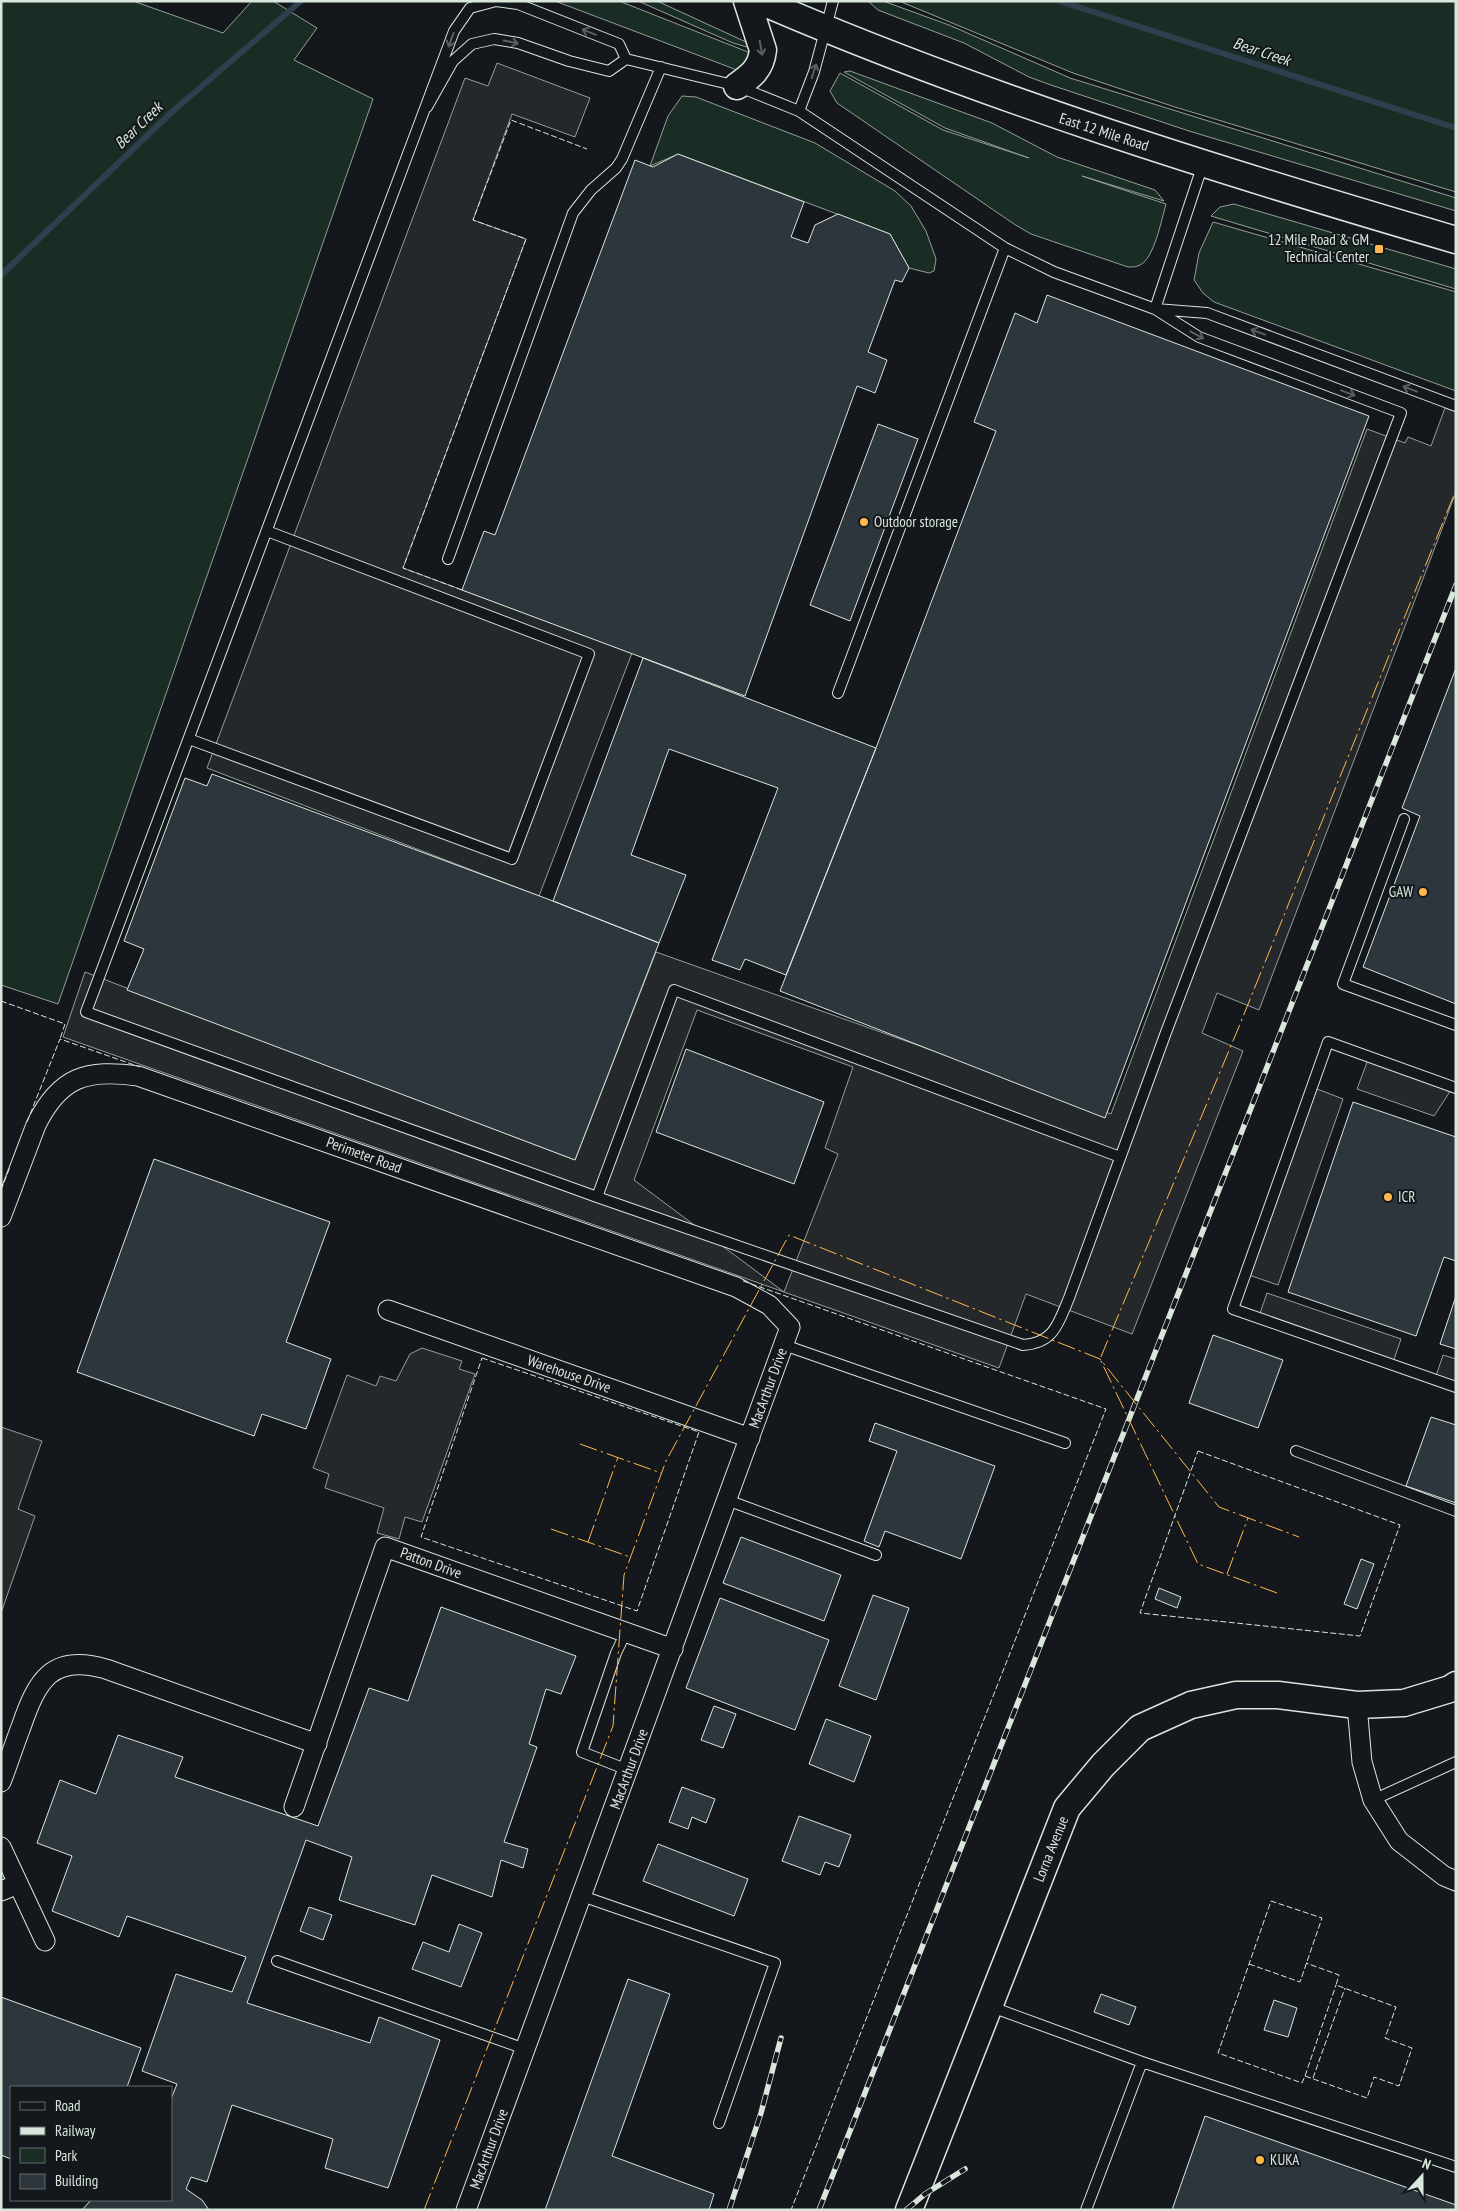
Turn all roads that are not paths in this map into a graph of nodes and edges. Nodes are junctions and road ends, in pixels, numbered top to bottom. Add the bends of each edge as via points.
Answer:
1 (747, 1) edge
2 (760, 1) edge
3 (834, 1) edge
4 (826, 30) junction
5 (626, 59) junction
6 (661, 67) junction
7 (737, 86) junction
8 (426, 107) junction
9 (799, 111) junction
10 (1203, 164) junction
11 (1456, 240) edge
12 (1005, 248) junction
13 (1155, 309) junction
14 (1456, 406) edge
15 (267, 531) junction
16 (448, 559) dead end
17 (838, 693) dead end
18 (189, 739) junction
19 (1404, 819) dead end
20 (1456, 1026) edge
21 (1456, 1088) edge
22 (1120, 1157) junction
23 (596, 1198) junction
24 (1, 1217) edge
25 (388, 1310) dead end
26 (790, 1327) joint
27 (784, 1345) junction
28 (1456, 1387) edge
29 (750, 1438) junction
30 (1065, 1443) dead end
31 (1296, 1451) dead end
32 (727, 1500) junction
33 (1456, 1511) edge
34 (876, 1555) dead end
35 (626, 1632) junction
36 (673, 1649) junction
37 (1456, 1686) edge
38 (1357, 1705) junction
39 (317, 1744) junction
40 (1456, 1762) edge
41 (628, 1770) junction
42 (1, 1782) edge
43 (1373, 1800) junction
44 (294, 1808) dead end
45 (1, 1847) edge
46 (1456, 1880) edge
47 (10, 1887) edge
48 (582, 1896) junction
49 (46, 1941) dead end
50 (277, 1961) dead end
51 (989, 2006) junction
52 (526, 2049) junction
53 (1142, 2062) junction
54 (719, 2122) dead end
55 (1456, 2167) edge
56 (466, 2210) edge
57 (909, 2210) edge
58 (1086, 2210) edge

1 -> 7 street via 763,50 753,74
2 - 4 street, East 12 Mile Road
3 - 4 lane
9 -> 4 lane
4 - 10 street, East 12 Mile Road via 1063,118
5 - 6 lane
8 -> 5 lane via 453,61 472,44 502,40 609,71
5 -> 8 lane via 619,44 518,4 496,2 470,8 454,31
6 - 7 lane
6 - 16 lane via 622,159 573,213
7 - 9 lane
8 - 15 lane
9 - 12 lane
10 - 11 street, East 12 Mile Road
10 - 13 lane
12 - 13 lane via 1054,272
12 - 17 lane
14 -> 13 lane via 1207,313
13 -> 22 lane via 1199,337 1401,413
15 - 18 lane
15 - 18 lane via 588,654 512,860
18 - 23 lane via 86,1012
19 - 20 lane via 1343,984
21 - 28 lane via 1328,1042 1233,1309
22 - 23 lane via 1059,1323 1038,1344 1023,1345
22 - 23 lane via 674,990
24 - 26 street, Perimeter Road via 36,1125 54,1096 65,1085 81,1077 99,1073 138,1076 736,1287 769,1305
25 - 29 street, Warehouse Drive
26 - 27 street, MacArthur Drive
27 - 29 street, MacArthur Drive
27 - 30 lane
29 - 32 street, MacArthur Drive
31 - 33 lane
32 - 34 lane
32 - 36 street, MacArthur Drive
35 - 36 street, Patton Drive
35 - 39 street, Patton Drive via 386,1547
35 - 41 lane via 582,1752
36 - 41 street, MacArthur Drive
37 - 38 street, Lorna Avenue via 1404,1703
38 - 43 street via 1362,1762
38 - 51 street, Lorna Avenue via 1278,1695 1236,1695 1191,1705 1140,1728 1067,1808
39 - 42 street via 106,1669 76,1664 53,1672 34,1692
39 - 44 street, Patton Drive
40 - 43 lane
41 - 48 street, MacArthur Drive
43 - 46 street via 1399,1841 1444,1876
45 - 47 street
47 - 49 street
48 - 52 street, MacArthur Drive
48 - 54 lane via 775,1963
50 - 52 lane
51 - 53 lane
51 - 57 street, Lorna Avenue
52 - 56 street, MacArthur Drive
53 - 55 lane
53 - 58 lane

